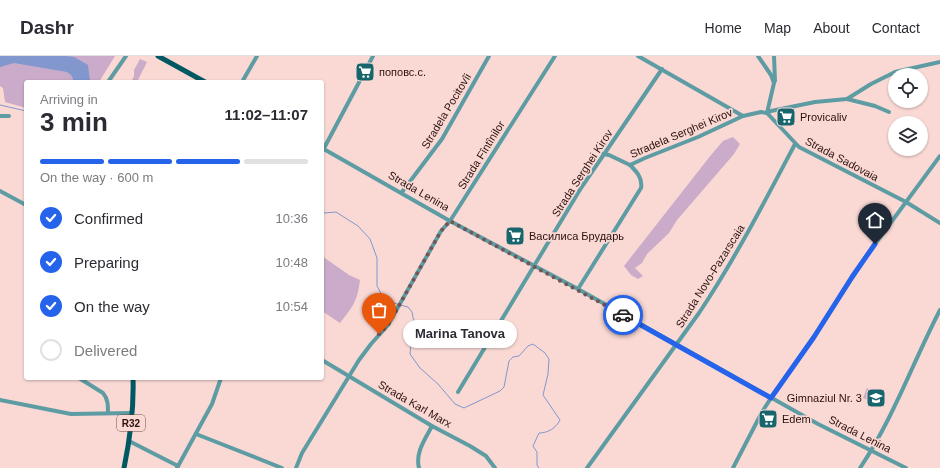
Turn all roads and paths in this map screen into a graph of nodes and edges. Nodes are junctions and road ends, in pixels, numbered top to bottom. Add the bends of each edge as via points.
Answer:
1 (126, 56) edge
2 (158, 56) edge
3 (257, 56) edge
4 (373, 56) edge
5 (489, 56) edge
6 (555, 56) edge
7 (638, 56) edge
8 (758, 56) edge
9 (774, 56) edge
10 (940, 62) edge
11 (662, 69) junction
12 (109, 80) edge
13 (201, 80) edge
14 (243, 80) edge
15 (774, 83) junction
16 (847, 99) junction
17 (889, 112) dead end
18 (767, 113) junction
19 (0, 116) edge
20 (9, 116) dead end
21 (743, 116) junction
22 (795, 144) junction
23 (324, 146) edge
24 (324, 151) edge
25 (603, 154) junction
26 (940, 156) edge
27 (630, 165) junction
28 (0, 191) edge
29 (402, 192) junction
30 (906, 202) junction
31 (24, 204) edge
32 (450, 221) junction
33 (940, 223) edge
34 (534, 266) junction
35 (578, 289) junction
36 (940, 310) edge
37 (676, 345) junction
38 (324, 361) edge
39 (350, 376) junction
40 (82, 380) edge
41 (133, 380) edge
42 (220, 380) edge
43 (458, 392) dead end
44 (771, 398) junction
45 (0, 400) edge
46 (108, 413) junction
47 (132, 413) junction
48 (432, 426) junction
49 (196, 434) junction
50 (129, 441) junction
51 (871, 451) junction
52 (177, 467) edge
53 (124, 468) edge
54 (282, 468) edge
55 (296, 468) edge
56 (419, 468) edge
57 (495, 468) edge
58 (587, 468) edge
59 (733, 468) edge
60 (860, 468) edge
61 (906, 468) edge

1 - 12 street
2 - 13 main road
3 - 14 street
4 - 23 street
5 - 29 street, Stradela Pocitovîi via 442,139
6 - 32 street, Strada Fîntînilor
7 - 11 street
8 - 15 street
9 - 15 street
10 - 16 street via 895,72
11 - 21 street
11 - 25 street, Strada Serghei Kirov
15 - 18 street
16 - 17 street
16 - 18 street via 815,102
18 - 21 street
18 - 22 street, Strada Sadovaia
19 - 20 street
21 - 27 street, Stradela Serghei Kirov
22 - 30 street, Strada Sadovaia
22 - 37 street, Strada Novo-Pazarscaia via 732,261
24 - 29 street, Strada Lenina
25 - 27 street, Stradela Serghei Kirov
25 - 34 street, Strada Serghei Kirov
26 - 30 street
27 - 35 street via 642,182 641,188
28 - 31 street
29 - 32 street, Strada Lenina
30 - 33 street, Strada Sadovaia
30 - 44 street via 867,255
32 - 34 street, Strada Lenina
32 - 39 street, Strada Fîntînilor via 441,231 388,325 371,344
34 - 35 street, Strada Lenina
34 - 43 street, Strada Serghei Kirov
35 - 37 street, Strada Lenina
36 - 51 street
37 - 44 street, Strada Lenina
37 - 58 street, Strada Novo-Pazarscaia
38 - 39 street, Strada Karl Marx
39 - 48 street, Strada Karl Marx
39 - 55 street, Strada Fîntînilor via 302,453
40 - 46 street via 106,396
41 - 47 main road, R32
42 - 49 street via 212,404
44 - 51 street, Strada Lenina
44 - 59 street
45 - 46 street via 71,414
46 - 47 street
47 - 50 main road, R32
48 - 56 street via 418,455
48 - 57 street, Strada Karl Marx via 482,453
49 - 52 street
49 - 54 street
50 - 52 street
50 - 53 main road, R32
51 - 60 street
51 - 61 street, Strada Lenina

